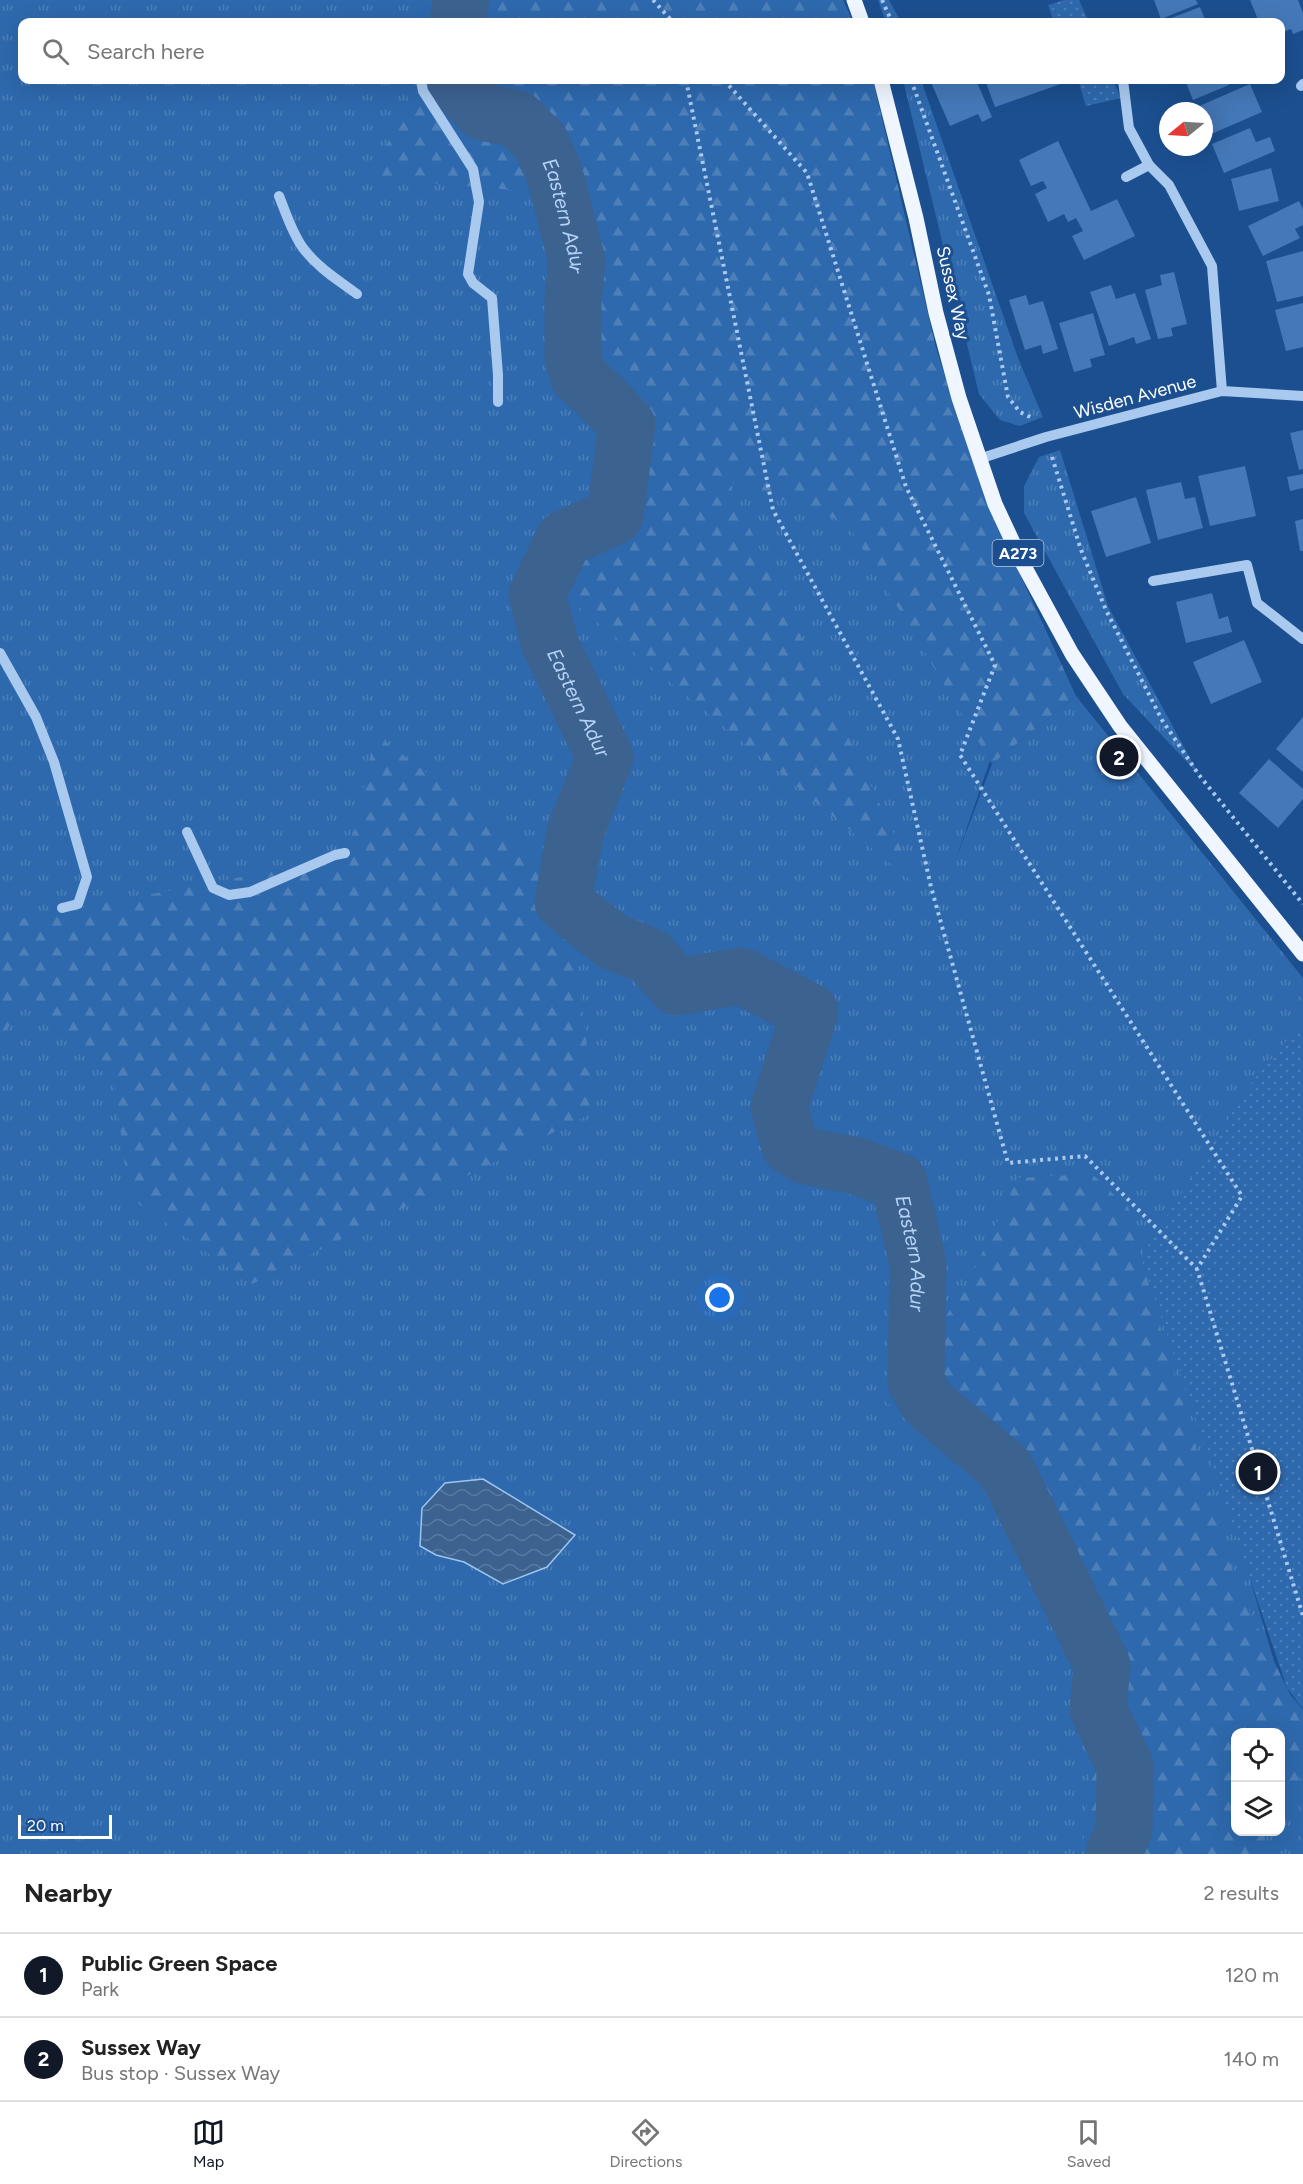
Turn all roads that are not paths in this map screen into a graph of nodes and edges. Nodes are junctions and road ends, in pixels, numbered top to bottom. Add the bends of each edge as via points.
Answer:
1 (854, 0) edge
2 (861, 18) edge
3 (422, 84) edge
4 (882, 84) edge
5 (1124, 84) edge
6 (1149, 165) junction
7 (1126, 177) dead end
8 (279, 196) dead end
9 (357, 294) dead end
10 (1222, 391) junction
11 (1303, 396) edge
12 (498, 402) dead end
13 (979, 459) junction
14 (1153, 581) dead end
15 (1303, 639) edge
16 (0, 653) edge
17 (187, 832) dead end
18 (345, 853) dead end
19 (62, 908) dead end
20 (1303, 954) edge

1 - 2 main road
3 - 12 street via 473,169 479,202 468,274 492,298
4 - 13 main road, Sussex Way / A273 via 936,313
5 - 6 street via 1129,128
6 - 7 street
6 - 10 street via 1169,185 1212,266
8 - 9 street via 303,248 320,267
10 - 11 street, Wisden Avenue
10 - 13 street, Wisden Avenue via 1046,437
13 - 20 main road, Sussex Way / A273 via 1023,564 1072,654 1120,726
14 - 15 street via 1247,565 1257,603
16 - 19 street via 36,717 54,762 87,877 78,904
17 - 18 street via 213,888 229,895 250,892

